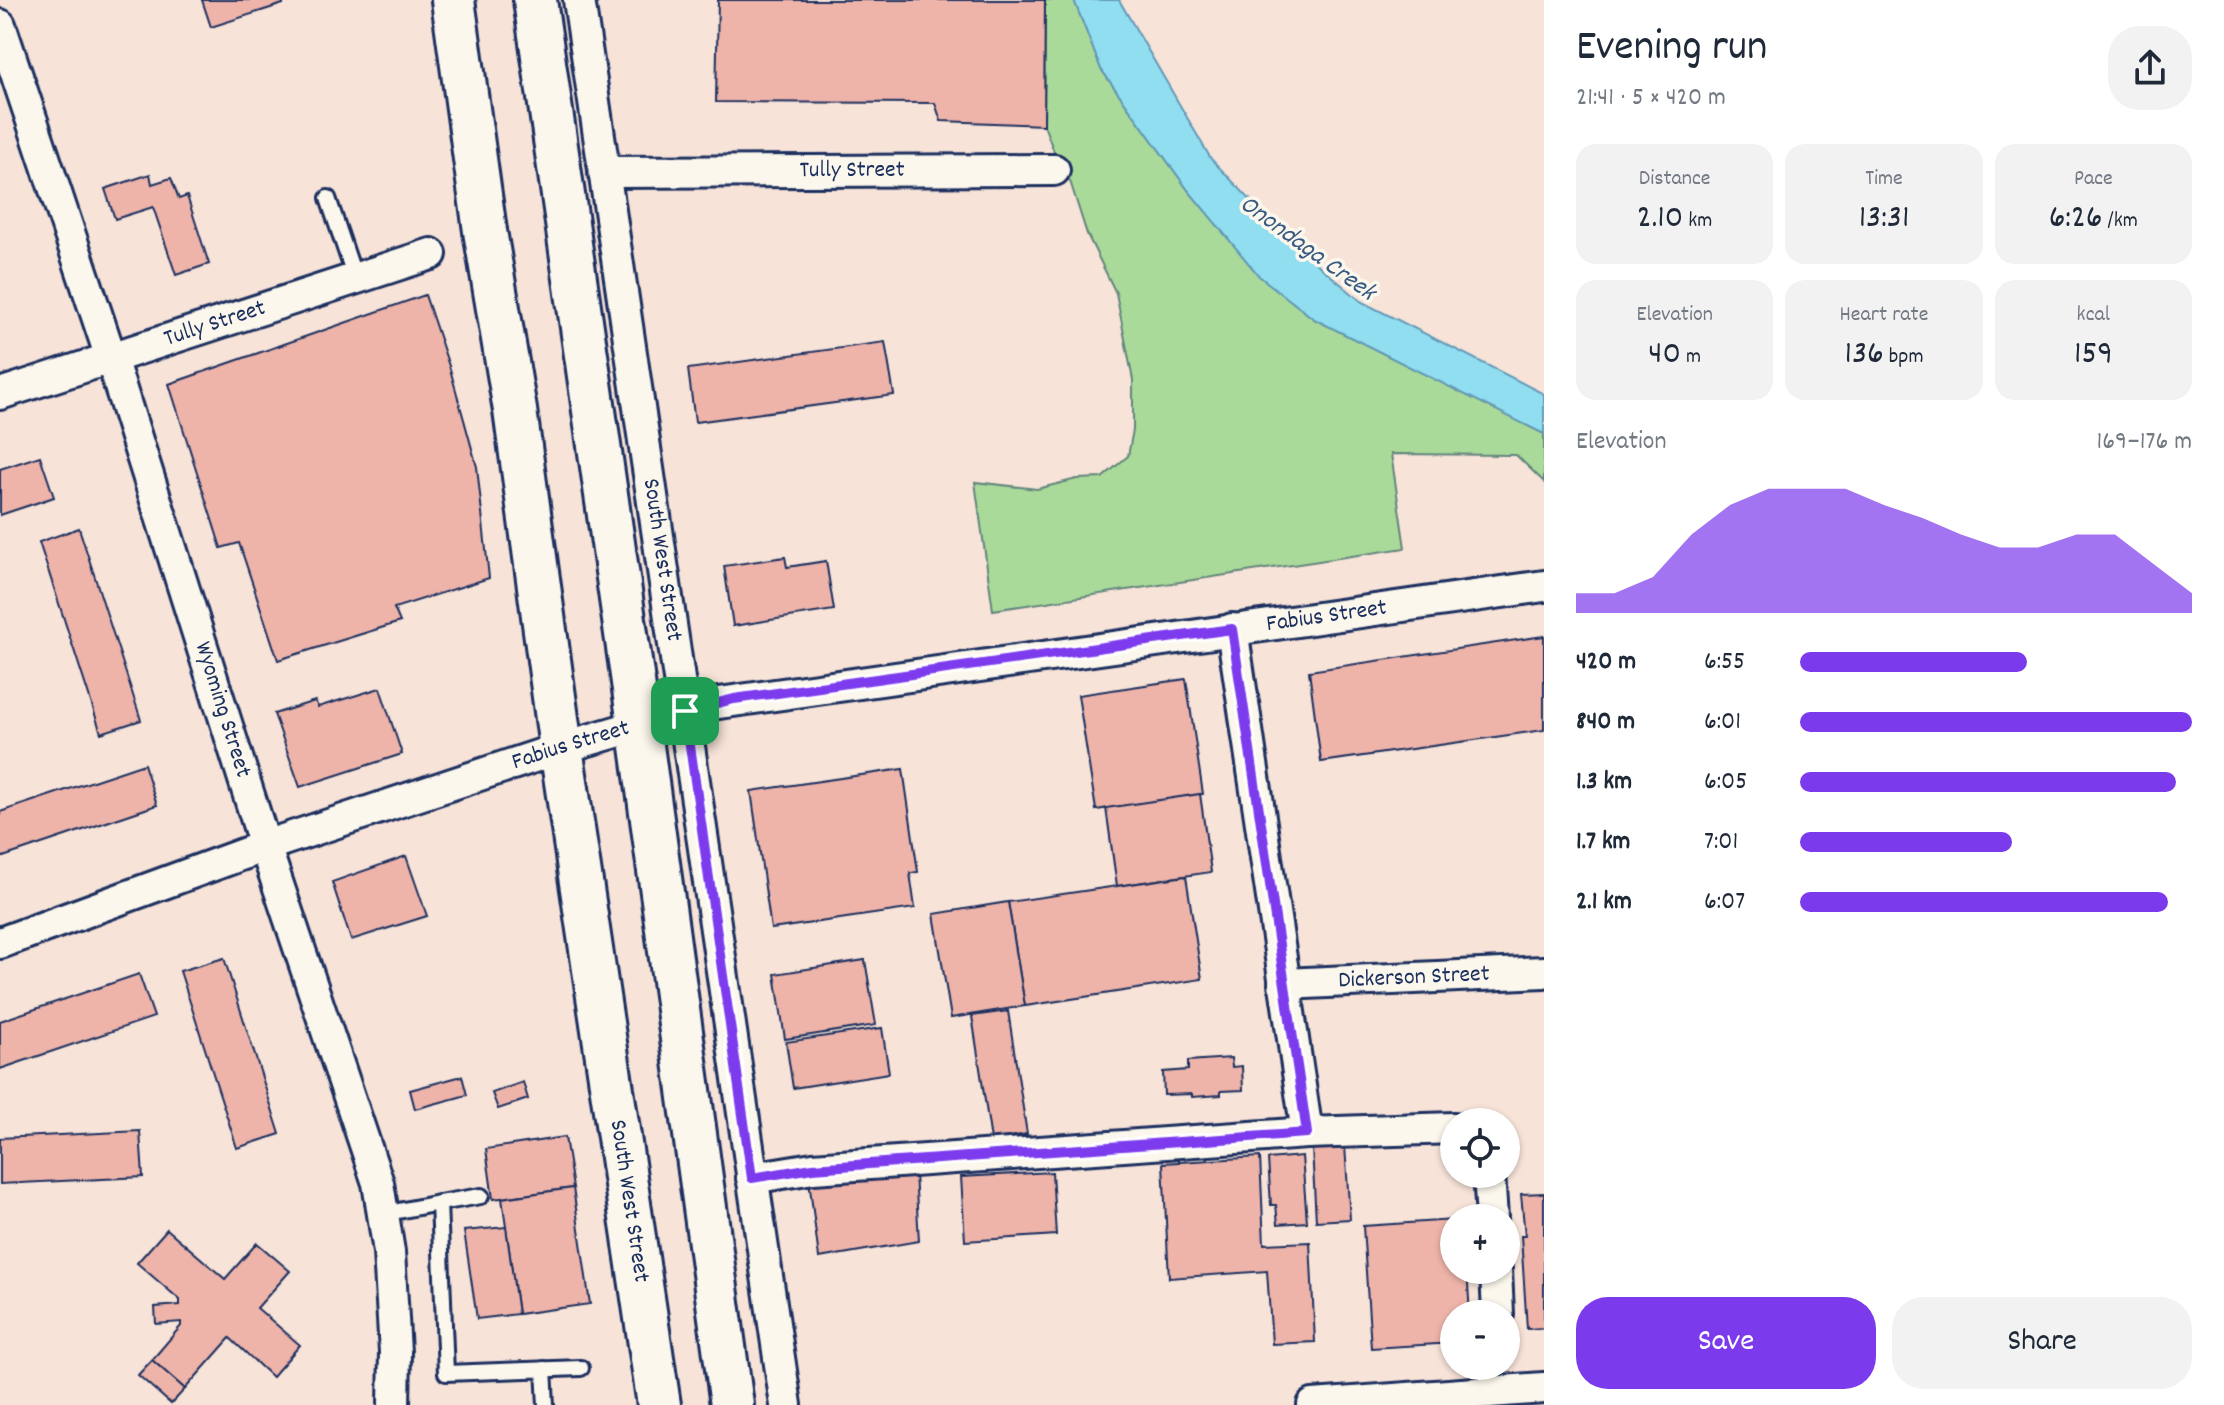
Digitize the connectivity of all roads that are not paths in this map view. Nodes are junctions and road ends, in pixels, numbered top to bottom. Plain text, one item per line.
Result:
1 (453, 0) edge
2 (535, 0) edge
3 (579, 0) edge
4 (0, 25) edge
5 (1054, 170) dead end
6 (604, 172) junction
7 (328, 198) dead end
8 (431, 254) dead end
9 (355, 278) junction
10 (111, 358) junction
11 (0, 394) edge
12 (1544, 586) edge
13 (1232, 629) junction
14 (685, 711) junction
15 (639, 724) junction
16 (561, 748) junction
17 (265, 846) junction
18 (0, 943) edge
19 (1544, 972) edge
20 (1284, 984) junction
21 (1440, 1128) edge
22 (1307, 1133) junction
23 (752, 1178) junction
24 (481, 1196) dead end
25 (439, 1203) junction
26 (383, 1214) junction
27 (581, 1368) dead end
28 (544, 1369) junction
29 (1503, 1387) edge
30 (1544, 1388) edge
31 (394, 1405) edge
32 (546, 1405) edge
33 (659, 1405) edge
34 (732, 1405) edge
35 (786, 1405) edge
36 (1313, 1405) edge

1 - 16 main road, South West Street
2 - 15 main road, South West Street
3 - 6 street, South West Street
4 - 10 street, Wyoming Street
5 - 6 street, Tully Street
6 - 14 street, South West Street
7 - 9 lane
8 - 9 street, Tully Street
9 - 10 street, Tully Street
10 - 11 street, Tully Street
10 - 17 street, Wyoming Street
12 - 13 street, Fabius Street
13 - 14 street, Fabius Street
13 - 20 street
14 - 15 street, Fabius Street
14 - 23 street, South West Street
15 - 16 street, Fabius Street
15 - 34 main road, South West Street
16 - 17 street, Fabius Street
16 - 33 main road, South West Street
17 - 18 street, Fabius Street
17 - 26 street, Wyoming Street
19 - 20 street, Dickerson Street
20 - 22 street
21 - 22 street
22 - 23 street
23 - 35 street, South West Street
24 - 25 lane
25 - 26 lane
25 - 28 lane
26 - 31 street, Wyoming Street
27 - 28 lane
28 - 32 lane
29 - 30 street
29 - 36 street

